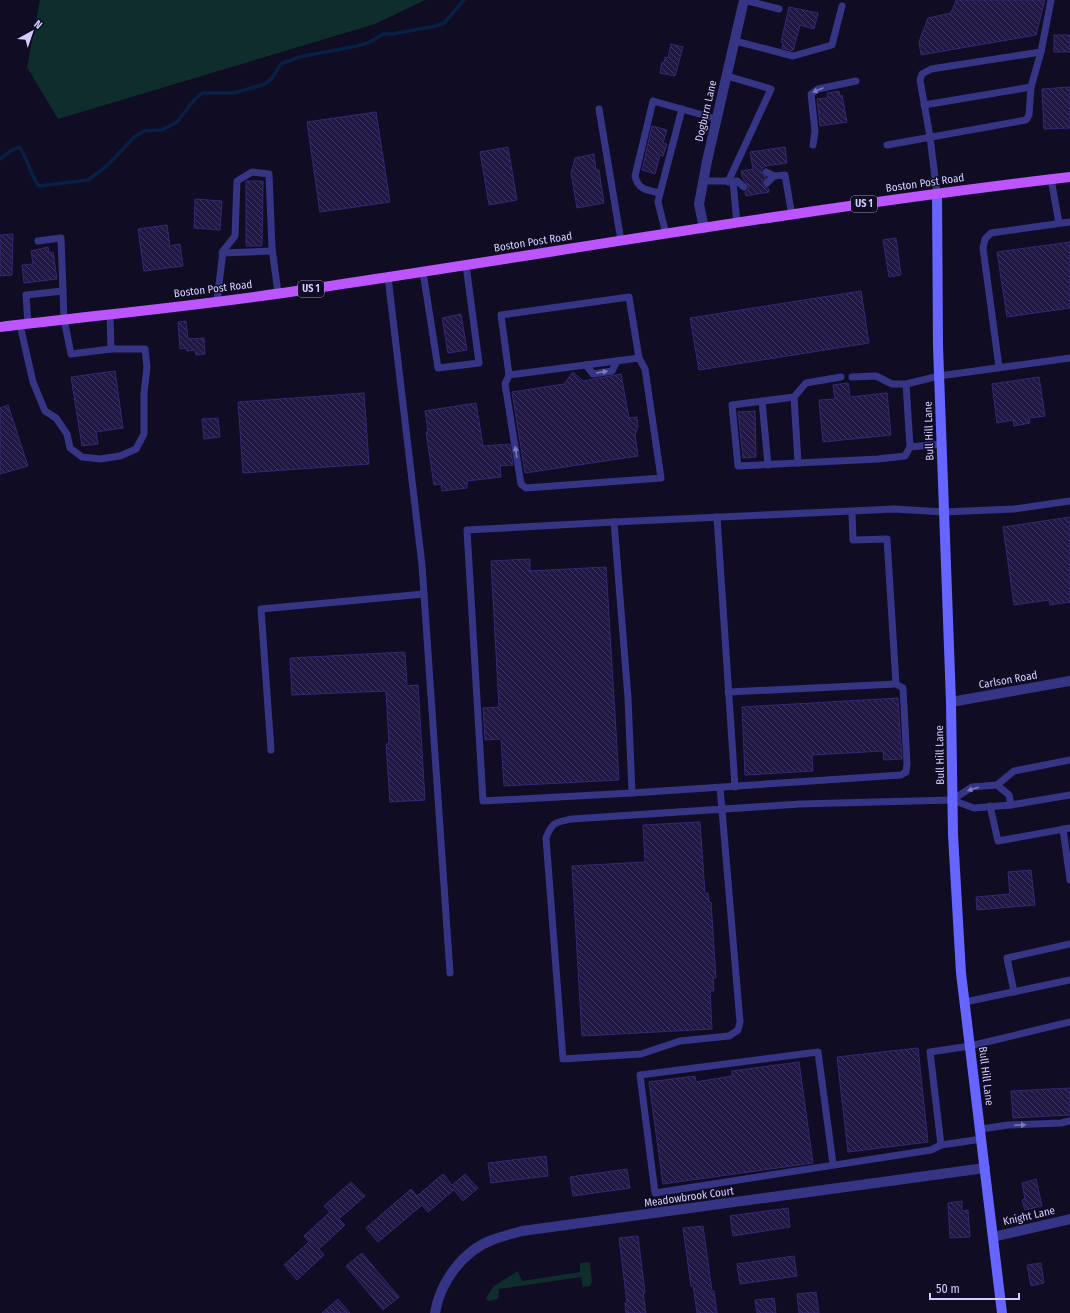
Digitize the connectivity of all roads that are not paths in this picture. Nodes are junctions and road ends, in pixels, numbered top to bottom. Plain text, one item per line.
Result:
1 (744, 0) edge
2 (1051, 0) edge
3 (842, 6) dead end
4 (780, 9) dead end
5 (735, 41) junction
6 (1041, 52) junction
7 (727, 76) junction
8 (856, 81) dead end
9 (1031, 87) junction
10 (924, 105) junction
11 (599, 109) dead end
12 (682, 109) junction
13 (717, 119) junction
14 (930, 137) junction
15 (813, 145) dead end
16 (887, 145) dead end
17 (766, 172) dead end
18 (742, 175) dead end
19 (774, 176) junction
20 (1070, 177) edge
21 (1051, 179) junction
22 (703, 182) junction
23 (732, 182) junction
24 (767, 183) dead end
25 (744, 187) dead end
26 (660, 193) junction
27 (937, 194) junction
28 (792, 216) junction
29 (1070, 222) edge
30 (737, 223) junction
31 (1059, 223) junction
32 (704, 228) junction
33 (666, 234) junction
34 (38, 241) dead end
35 (621, 241) junction
36 (272, 251) junction
37 (222, 253) junction
38 (466, 265) junction
39 (424, 272) junction
40 (388, 277) junction
41 (63, 291) junction
42 (278, 293) junction
43 (217, 301) junction
44 (110, 314) junction
45 (64, 319) junction
46 (24, 324) junction
47 (0, 327) edge
48 (111, 350) junction
49 (639, 358) junction
50 (1070, 358) edge
51 (999, 368) junction
52 (509, 376) junction
53 (939, 376) junction
54 (841, 377) dead end
55 (852, 377) dead end
56 (906, 384) junction
57 (794, 397) junction
58 (762, 401) junction
59 (942, 444) junction
60 (910, 447) junction
61 (798, 463) junction
62 (768, 465) junction
63 (1070, 500) edge
64 (852, 512) junction
65 (944, 512) junction
66 (717, 517) junction
67 (614, 522) junction
68 (424, 594) junction
69 (1070, 681) edge
70 (896, 684) junction
71 (728, 692) junction
72 (951, 702) junction
73 (271, 750) dead end
74 (1070, 760) edge
75 (997, 785) junction
76 (735, 787) junction
77 (720, 788) junction
78 (632, 793) junction
79 (1070, 795) edge
80 (952, 800) junction
81 (1011, 804) junction
82 (990, 806) junction
83 (722, 810) junction
84 (1066, 829) edge
85 (1070, 880) edge
86 (1070, 944) edge
87 (450, 973) dead end
88 (1070, 980) edge
89 (1014, 992) junction
90 (965, 1002) junction
91 (1070, 1022) edge
92 (970, 1046) junction
93 (1070, 1121) edge
94 (981, 1134) junction
95 (940, 1145) junction
96 (833, 1164) junction
97 (986, 1168) junction
98 (1070, 1219) edge
99 (993, 1236) junction
100 (435, 1313) edge
101 (1002, 1313) edge

1 - 4 lane
1 - 5 street, Dogburn Lane
2 - 6 lane
3 - 5 lane
5 - 7 street, Dogburn Lane
6 - 9 lane
6 - 10 lane
7 - 13 street, Dogburn Lane
7 - 23 lane
8 -> 15 lane
9 - 10 lane
9 - 14 lane
10 - 14 lane
11 - 35 lane
12 - 13 lane
12 - 26 lane
12 - 26 lane
13 - 22 street, Dogburn Lane
14 - 16 lane
14 - 27 lane
17 - 19 lane
18 - 23 lane
19 - 24 lane
19 - 28 lane
20 - 21 main road, Boston Post Road / US 1
21 - 27 main road, Boston Post Road / US 1
21 - 31 lane
22 - 23 lane
22 - 32 street, Dogburn Lane
23 - 25 lane
23 - 30 lane
26 - 33 lane
27 - 28 main road, Boston Post Road / US 1
27 - 53 main road, Bull Hill Lane
28 - 30 main road, Boston Post Road / US 1
29 - 31 lane
30 - 32 main road, Boston Post Road / US 1
31 - 51 lane
32 - 33 main road, Boston Post Road / US 1
33 - 35 main road, Boston Post Road / US 1
34 - 41 lane
35 - 38 main road, Boston Post Road / US 1
36 - 37 lane
36 - 37 lane
36 - 42 lane
37 - 43 lane
38 - 39 main road, Boston Post Road / US 1
38 - 39 lane
39 - 40 main road, Boston Post Road / US 1
40 - 42 main road, Boston Post Road / US 1
40 - 68 lane
41 - 45 lane
41 - 46 lane
42 - 43 main road, Boston Post Road / US 1
43 - 44 main road, Boston Post Road / US 1
44 - 45 main road, Boston Post Road / US 1
44 - 48 lane
45 - 46 main road, Boston Post Road / US 1
45 - 48 lane
46 - 47 main road, Boston Post Road / US 1
46 - 48 lane
49 - 52 lane
49 - 52 lane
49 -> 52 lane
50 - 51 lane
51 - 53 lane
53 - 56 lane
53 - 59 main road, Bull Hill Lane
54 - 57 lane
55 - 56 lane
56 - 60 lane
57 - 58 lane
57 - 61 lane
58 - 62 lane
58 - 62 lane
59 - 60 lane
59 - 65 main road, Bull Hill Lane
60 - 61 lane
61 - 62 lane
63 - 65 lane
64 - 65 lane
64 - 66 lane
64 - 70 lane
65 - 72 main road, Bull Hill Lane
66 - 67 lane
66 - 71 lane
67 - 78 lane
67 - 78 lane
68 - 73 lane
68 - 87 lane
69 - 72 street, Carlson Road
70 - 71 lane
70 - 76 lane
71 - 76 lane
72 - 80 main road, Bull Hill Lane
74 - 75 lane
75 -> 80 lane
75 - 81 lane
76 - 77 lane
77 - 78 lane
77 - 83 lane
79 - 81 lane
80 - 82 lane
80 - 83 lane
80 - 90 main road, Bull Hill Lane
81 - 82 lane
82 - 84 lane
83 - 83 lane
84 - 85 lane
86 - 89 lane
88 - 89 lane
89 - 90 lane
90 - 92 main road, Bull Hill Lane
91 - 92 lane
92 - 94 main road, Bull Hill Lane
92 - 95 lane
94 -> 93 lane
94 - 95 lane
94 - 97 main road, Bull Hill Lane
95 - 96 lane
96 - 96 lane
97 - 99 main road, Bull Hill Lane
97 - 100 street, Meadowbrook Court
98 - 99 street, Knight Lane
99 - 101 main road, Bull Hill Lane

